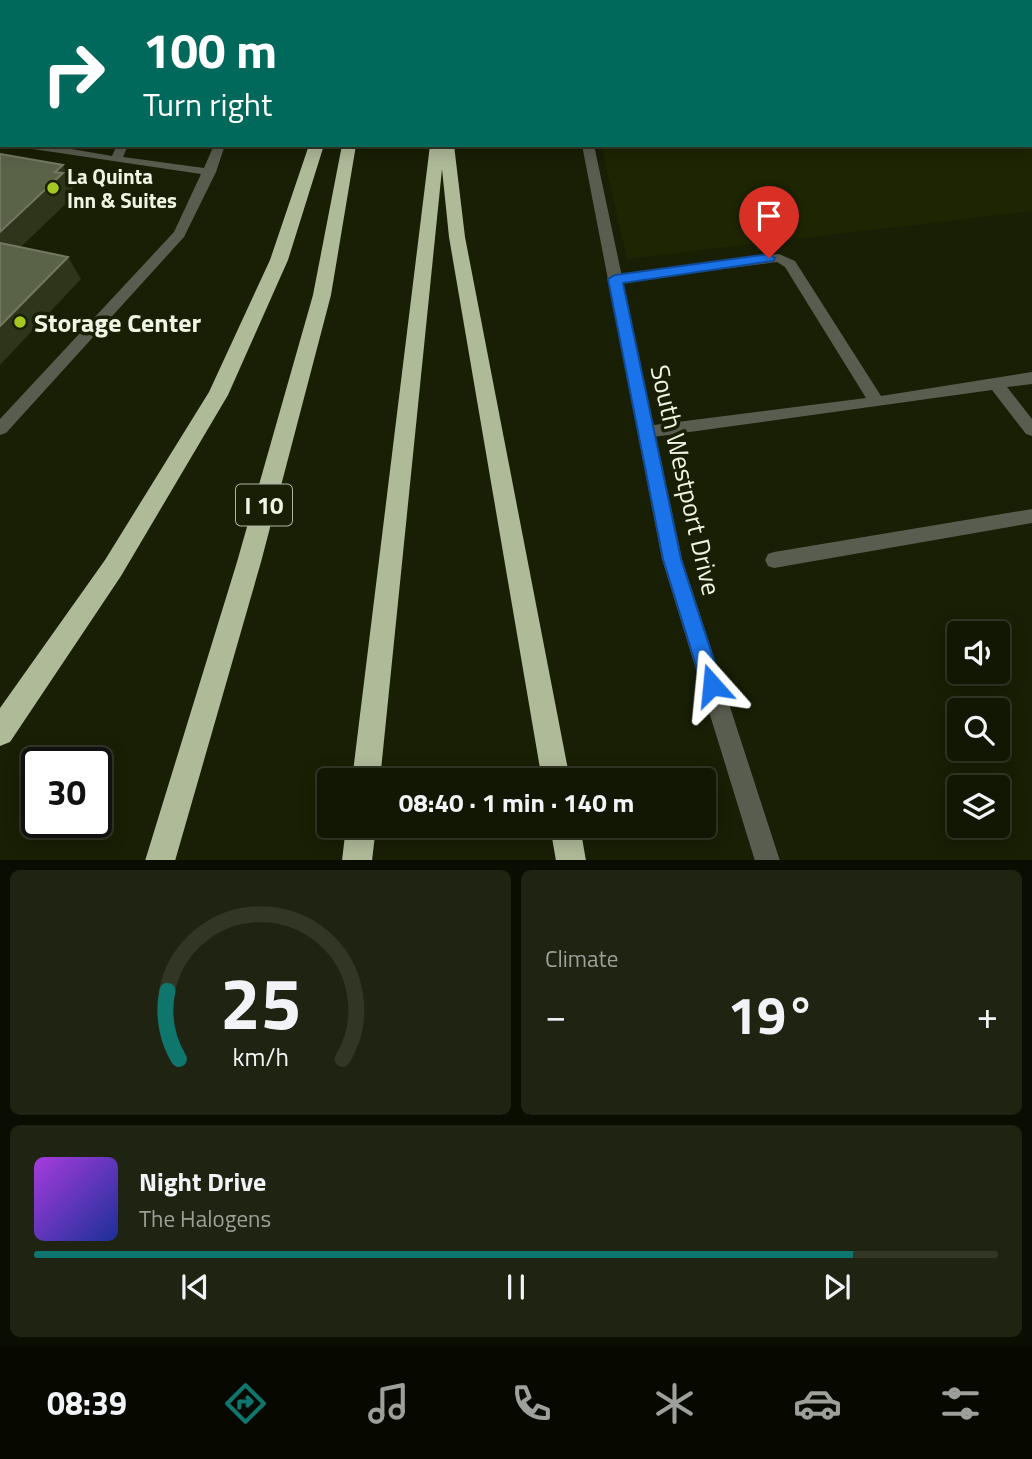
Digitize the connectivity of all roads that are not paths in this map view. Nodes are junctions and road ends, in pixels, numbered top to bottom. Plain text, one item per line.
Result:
1 (38, 147) edge
2 (122, 147) edge
3 (219, 147) edge
4 (316, 147) edge
5 (349, 147) edge
6 (437, 147) edge
7 (447, 147) edge
8 (587, 147) edge
9 (116, 160) junction
10 (210, 172) junction
11 (615, 279) junction
12 (1032, 379) edge
13 (996, 384) junction
14 (877, 402) junction
15 (0, 429) edge
16 (1032, 430) edge
17 (646, 432) junction
18 (1032, 516) edge
19 (774, 560) dead end
20 (0, 732) edge
21 (367, 768) edge
22 (554, 768) edge
23 (360, 838) edge
24 (567, 838) edge
25 (160, 860) edge
26 (357, 860) edge
27 (571, 860) edge
28 (768, 860) edge

1 - 9 lane
2 - 9 lane
3 - 10 lane
4 - 20 highway
5 - 25 highway, I 10
6 - 21 highway
7 - 22 highway
8 - 11 street, South Westport Drive
9 - 10 lane
10 - 15 lane
11 - 14 lane
11 - 17 street, South Westport Drive
12 - 13 lane
13 - 14 lane
13 - 16 lane
14 - 17 lane
17 - 28 street, South Westport Drive
18 - 19 lane
23 - 26 highway
24 - 27 highway

